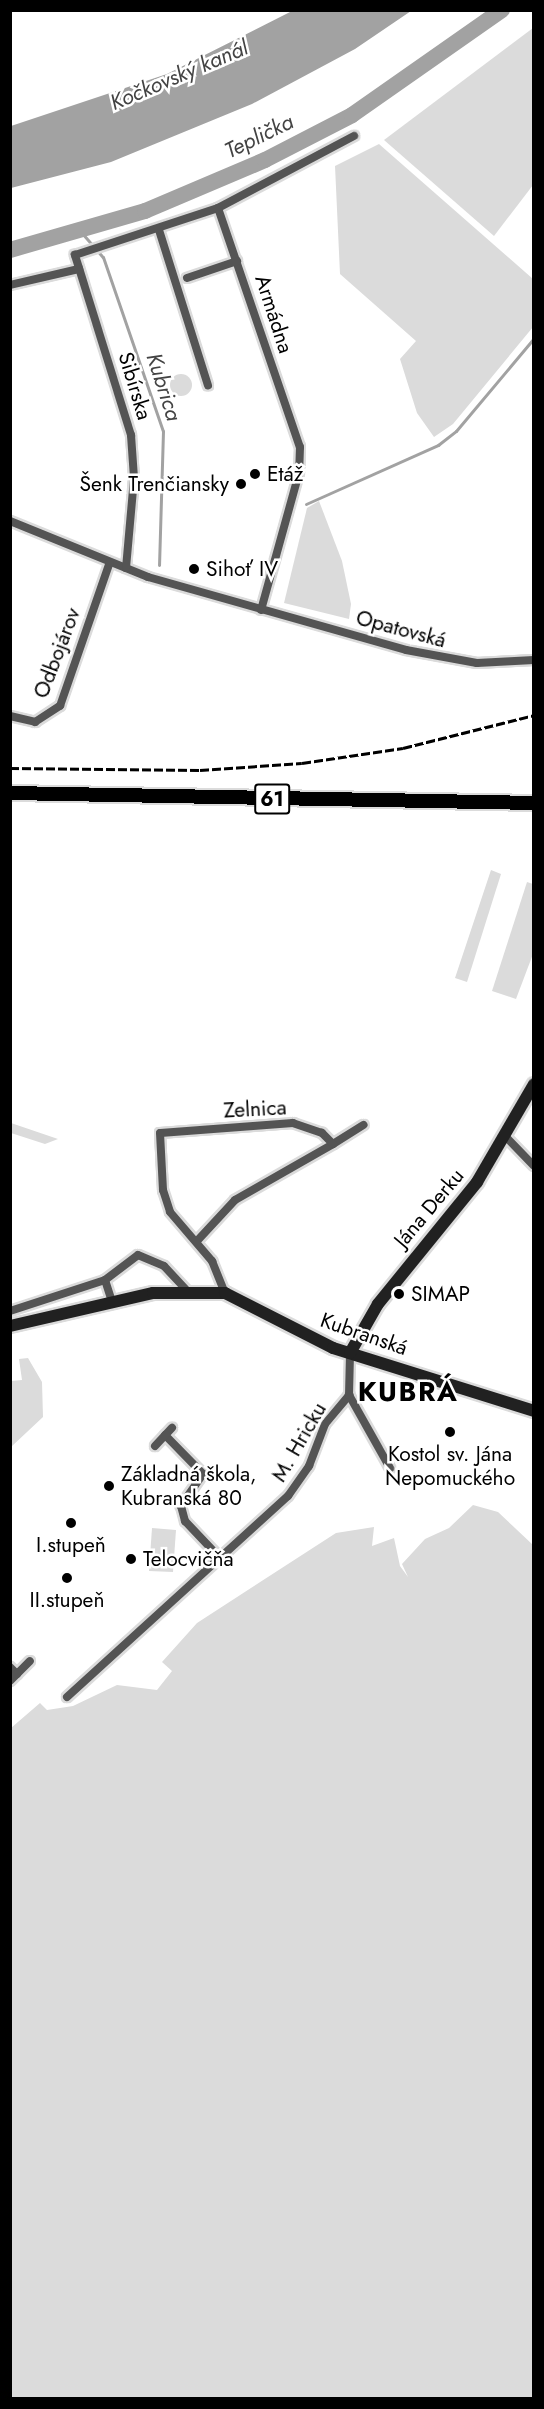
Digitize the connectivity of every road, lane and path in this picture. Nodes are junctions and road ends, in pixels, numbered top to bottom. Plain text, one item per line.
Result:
1 (354, 136) dead end
2 (218, 208) junction
3 (159, 230) junction
4 (237, 261) junction
5 (79, 269) junction
6 (187, 278) dead end
7 (10, 285) edge
8 (208, 385) dead end
9 (10, 521) edge
10 (110, 562) junction
11 (126, 568) junction
12 (261, 610) junction
13 (534, 660) edge
14 (10, 716) edge
15 (10, 793) edge
16 (534, 803) edge
17 (534, 1084) edge
18 (364, 1125) dead end
19 (506, 1137) junction
20 (333, 1144) junction
21 (534, 1166) edge
22 (197, 1241) junction
23 (105, 1280) junction
24 (186, 1290) junction
25 (225, 1293) junction
26 (58, 1299) junction
27 (112, 1301) junction
28 (10, 1311) edge
29 (62, 1314) junction
30 (10, 1326) edge
31 (350, 1353) junction
32 (349, 1395) junction
33 (534, 1411) edge
34 (155, 1446) dead end
35 (390, 1468) dead end
36 (220, 1558) junction
37 (30, 1661) dead end
38 (13, 1674) edge
39 (67, 1697) dead end

1 - 2 street
2 - 3 street
2 - 4 street, Armádna
3 - 5 street, Sibírska
3 - 8 street
4 - 6 street
4 - 12 street, Armádna
5 - 7 street
5 - 11 street, Sibírska
9 - 10 street, Opatovská
10 - 11 street, Opatovská
10 - 14 street, Odbojárov
11 - 12 street, Opatovská
12 - 13 street, Opatovská
15 - 16 main road, 61
17 - 19 street, Jána Derku
18 - 20 street
19 - 21 street
19 - 31 street, Jána Derku
20 - 22 street
20 - 22 street, Zelnica
22 - 25 street, Zelnica
23 - 24 street
23 - 26 street
23 - 27 street
24 - 25 street, Kubranská
24 - 27 street, Kubranská
25 - 31 street, Kubranská
26 - 28 street
26 - 29 street
27 - 29 street, Kubranská
29 - 30 street, Kubranská
31 - 32 street, M. Hricku
31 - 33 street, Kubranská
32 - 35 street
32 - 36 street, M. Hricku
34 - 36 street
36 - 39 street, M. Hricku
37 - 38 street

